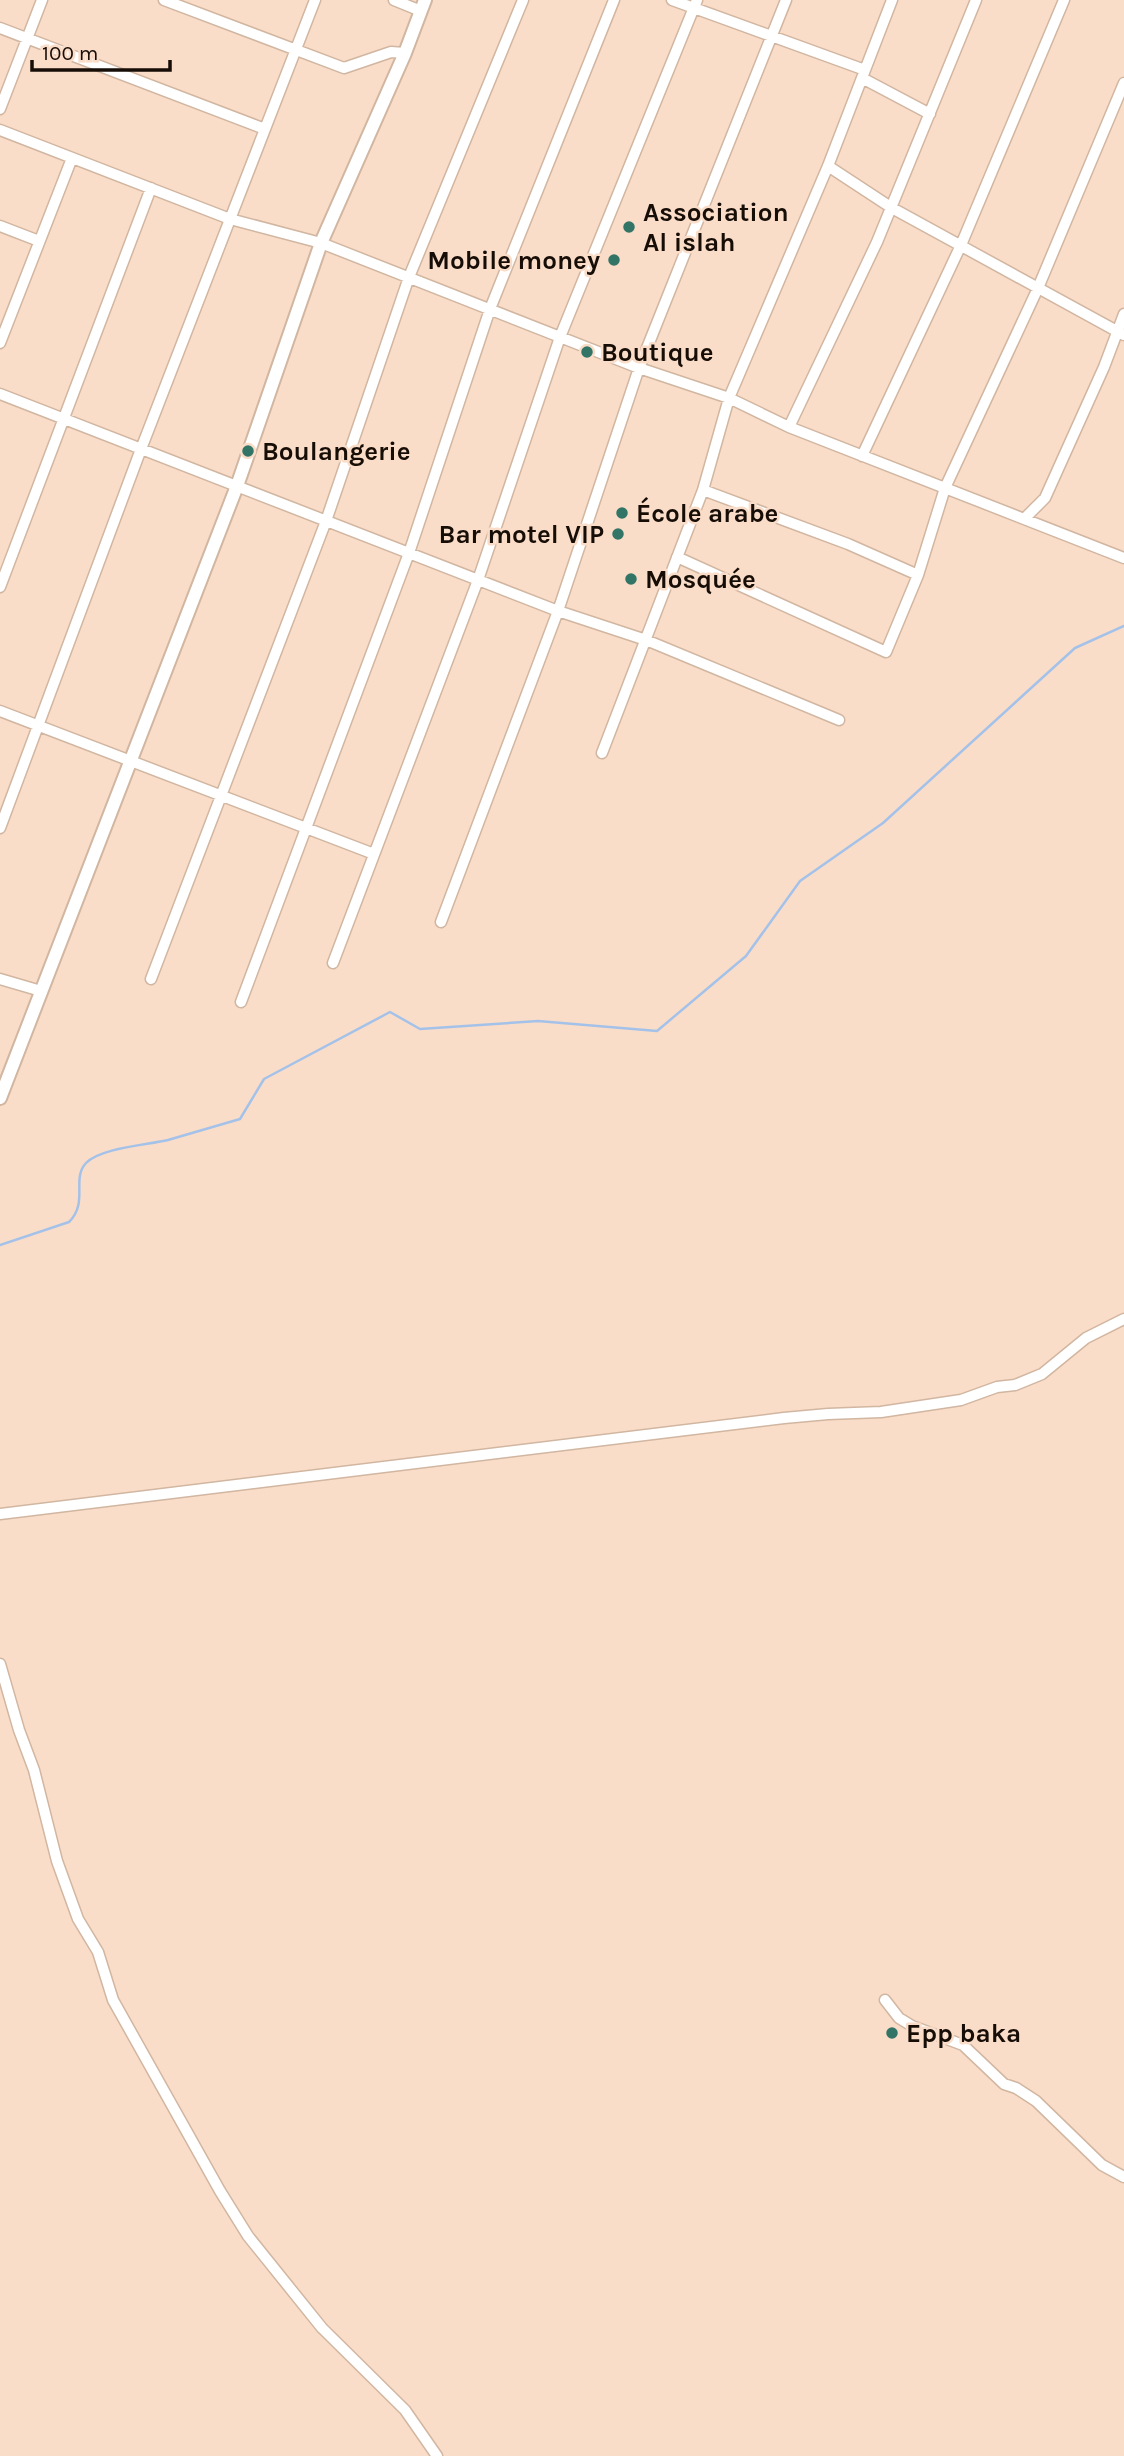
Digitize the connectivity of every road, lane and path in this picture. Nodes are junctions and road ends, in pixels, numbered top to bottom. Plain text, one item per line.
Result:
1 (42, 0) edge
2 (164, 0) edge
3 (315, 0) edge
4 (394, 0) edge
5 (523, 0) edge
6 (614, 0) edge
7 (672, 0) edge
8 (786, 0) edge
9 (891, 0) edge
10 (976, 0) edge
11 (1064, 0) edge
12 (695, 4) edge
13 (423, 5) edge
14 (0, 28) edge
15 (773, 36) junction
16 (27, 38) junction
17 (295, 50) junction
18 (405, 53) junction
19 (865, 70) junction
20 (1124, 83) edge
21 (0, 109) edge
22 (930, 114) junction
23 (265, 129) junction
24 (0, 130) edge
25 (72, 158) junction
26 (828, 166) junction
27 (151, 188) junction
28 (891, 208) junction
29 (230, 219) junction
30 (0, 226) edge
31 (39, 241) junction
32 (321, 243) junction
33 (961, 246) junction
34 (409, 277) junction
35 (1038, 288) junction
36 (489, 309) junction
37 (1124, 314) edge
38 (1120, 333) edge
39 (560, 337) junction
40 (0, 343) edge
41 (639, 368) junction
42 (0, 394) edge
43 (729, 398) junction
44 (64, 419) junction
45 (789, 427) junction
46 (141, 449) junction
47 (862, 456) junction
48 (237, 486) junction
49 (945, 488) junction
50 (703, 490) junction
51 (1024, 519) junction
52 (326, 521) junction
53 (409, 553) junction
54 (677, 557) junction
55 (1124, 558) edge
56 (918, 575) junction
57 (478, 580) junction
58 (0, 587) edge
59 (558, 611) junction
60 (646, 640) junction
61 (0, 711) edge
62 (839, 720) dead end
63 (39, 727) junction
64 (602, 753) dead end
65 (130, 762) junction
66 (220, 797) junction
67 (0, 828) edge
68 (306, 830) junction
69 (374, 855) junction
70 (441, 922) dead end
71 (333, 963) dead end
72 (0, 979) edge
73 (151, 979) dead end
74 (41, 991) junction
75 (241, 1002) dead end
76 (0, 1098) edge
77 (1124, 1319) edge
78 (0, 1514) edge
79 (0, 1664) edge
80 (885, 2000) dead end
81 (1124, 2177) edge
82 (437, 2456) edge

1 - 16 street
2 - 17 street
3 - 17 street
4 - 13 street
5 - 34 street
6 - 36 street
7 - 12 street
8 - 15 street
9 - 19 street
10 - 22 street
11 - 33 street
12 - 15 street
12 - 39 street
13 - 18 street
14 - 16 street
15 - 19 street
15 - 41 street
16 - 21 street
16 - 23 street
17 - 18 street
17 - 23 street
18 - 32 street
19 - 22 street
19 - 26 street
20 - 35 street
22 - 28 street
23 - 29 street
24 - 25 street
25 - 27 street
25 - 31 street
26 - 28 street
26 - 43 street
27 - 29 street
27 - 44 street
28 - 33 street
28 - 45 street
29 - 32 street
29 - 46 street
30 - 31 street
31 - 40 street
32 - 34 street
32 - 48 street
33 - 35 street
33 - 47 street
34 - 36 street
34 - 52 street
35 - 38 street
35 - 49 street
36 - 39 street
36 - 53 street
37 - 38 street
38 - 51 street
39 - 41 street
39 - 57 street
41 - 43 street
41 - 59 street
42 - 44 street
43 - 45 street
43 - 50 street
44 - 46 street
44 - 58 street
45 - 47 street
46 - 48 street
46 - 63 street
47 - 49 street
48 - 52 street
48 - 65 street
49 - 51 street
49 - 56 street
50 - 54 street
50 - 56 street
51 - 55 street
52 - 53 street
52 - 66 street
53 - 57 street
53 - 68 street
54 - 56 street
54 - 60 street
57 - 59 street
57 - 69 street
59 - 60 street
59 - 70 street
60 - 62 street
60 - 64 street
61 - 63 street
63 - 65 street
63 - 67 street
65 - 66 street
65 - 74 street
66 - 68 street
66 - 73 street
68 - 69 street
68 - 75 street
69 - 71 street
72 - 74 street
74 - 76 street
77 - 78 street
79 - 82 street
80 - 81 street

